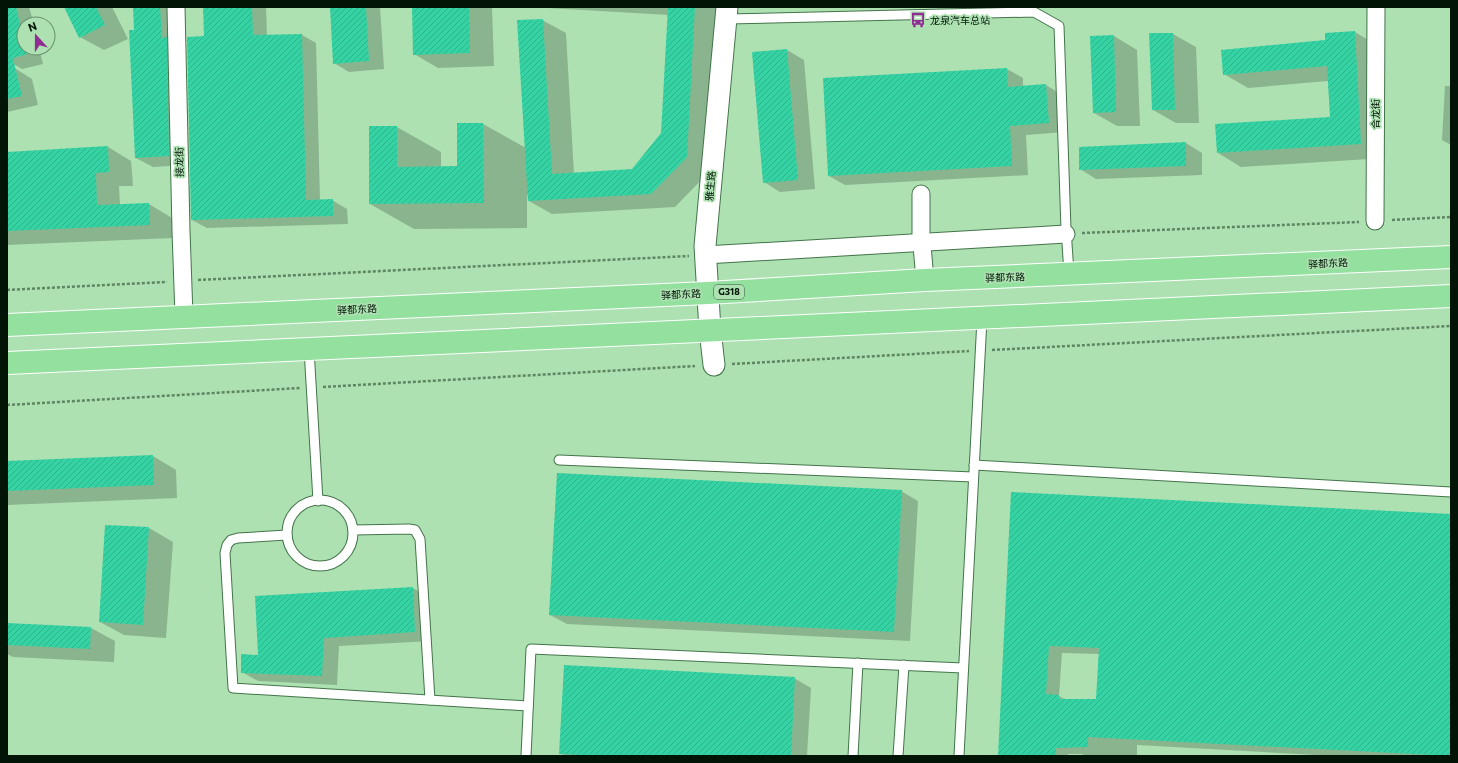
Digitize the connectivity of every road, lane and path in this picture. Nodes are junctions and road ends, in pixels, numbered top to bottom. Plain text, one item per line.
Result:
1 (176, 7) edge
2 (1376, 7) edge
3 (726, 13) edge
4 (921, 194) dead end
5 (1451, 217) edge
6 (1375, 221) junction
7 (1066, 234) junction
8 (922, 242) junction
9 (705, 255) junction
10 (1451, 257) edge
11 (1069, 275) junction
12 (925, 280) junction
13 (183, 281) junction
14 (7, 290) edge
15 (708, 293) junction
16 (1451, 296) edge
17 (184, 316) junction
18 (982, 319) junction
19 (7, 325) edge
20 (710, 330) junction
21 (309, 349) junction
22 (7, 363) edge
23 (714, 365) dead end
24 (559, 460) dead end
25 (974, 465) junction
26 (973, 477) junction
27 (1451, 492) edge
28 (318, 501) junction
29 (353, 530) junction
30 (287, 535) junction
31 (858, 663) junction
32 (904, 665) junction
33 (963, 668) junction
34 (430, 700) junction
35 (528, 706) junction
36 (526, 756) edge
37 (853, 756) edge
38 (898, 756) edge
39 (959, 756) edge

1 - 13 street, 接龙街
2 - 6 street, 合龙街
3 - 7 lane
3 - 9 street, 雅生路
4 - 8 street
5 - 6 path
6 - 7 path
7 - 8 street
7 - 11 lane
8 - 9 street
8 - 12 street
9 - 13 path
9 - 15 street, 雅生路
10 - 11 highway, 驿都东路 / G318
11 - 12 highway, 驿都东路 / G318
12 - 15 highway, 驿都东路 / G318
13 - 14 path
13 - 17 street, 接龙街
15 - 17 highway, 驿都东路 / G318
15 - 20 street, 雅生路
16 - 18 highway
17 - 19 highway, 驿都东路 / G318
18 - 20 highway
18 - 25 lane
20 - 21 highway
20 - 23 street, 雅生路
21 - 22 highway
21 - 28 lane
24 - 26 lane
25 - 26 lane
25 - 27 lane
26 - 33 lane
28 - 29 lane
28 - 30 lane
29 - 30 lane
29 - 34 lane
30 - 34 lane
31 - 32 lane
31 - 35 lane
31 - 37 lane
32 - 33 lane
32 - 38 lane
33 - 39 lane
34 - 35 lane
35 - 36 lane

